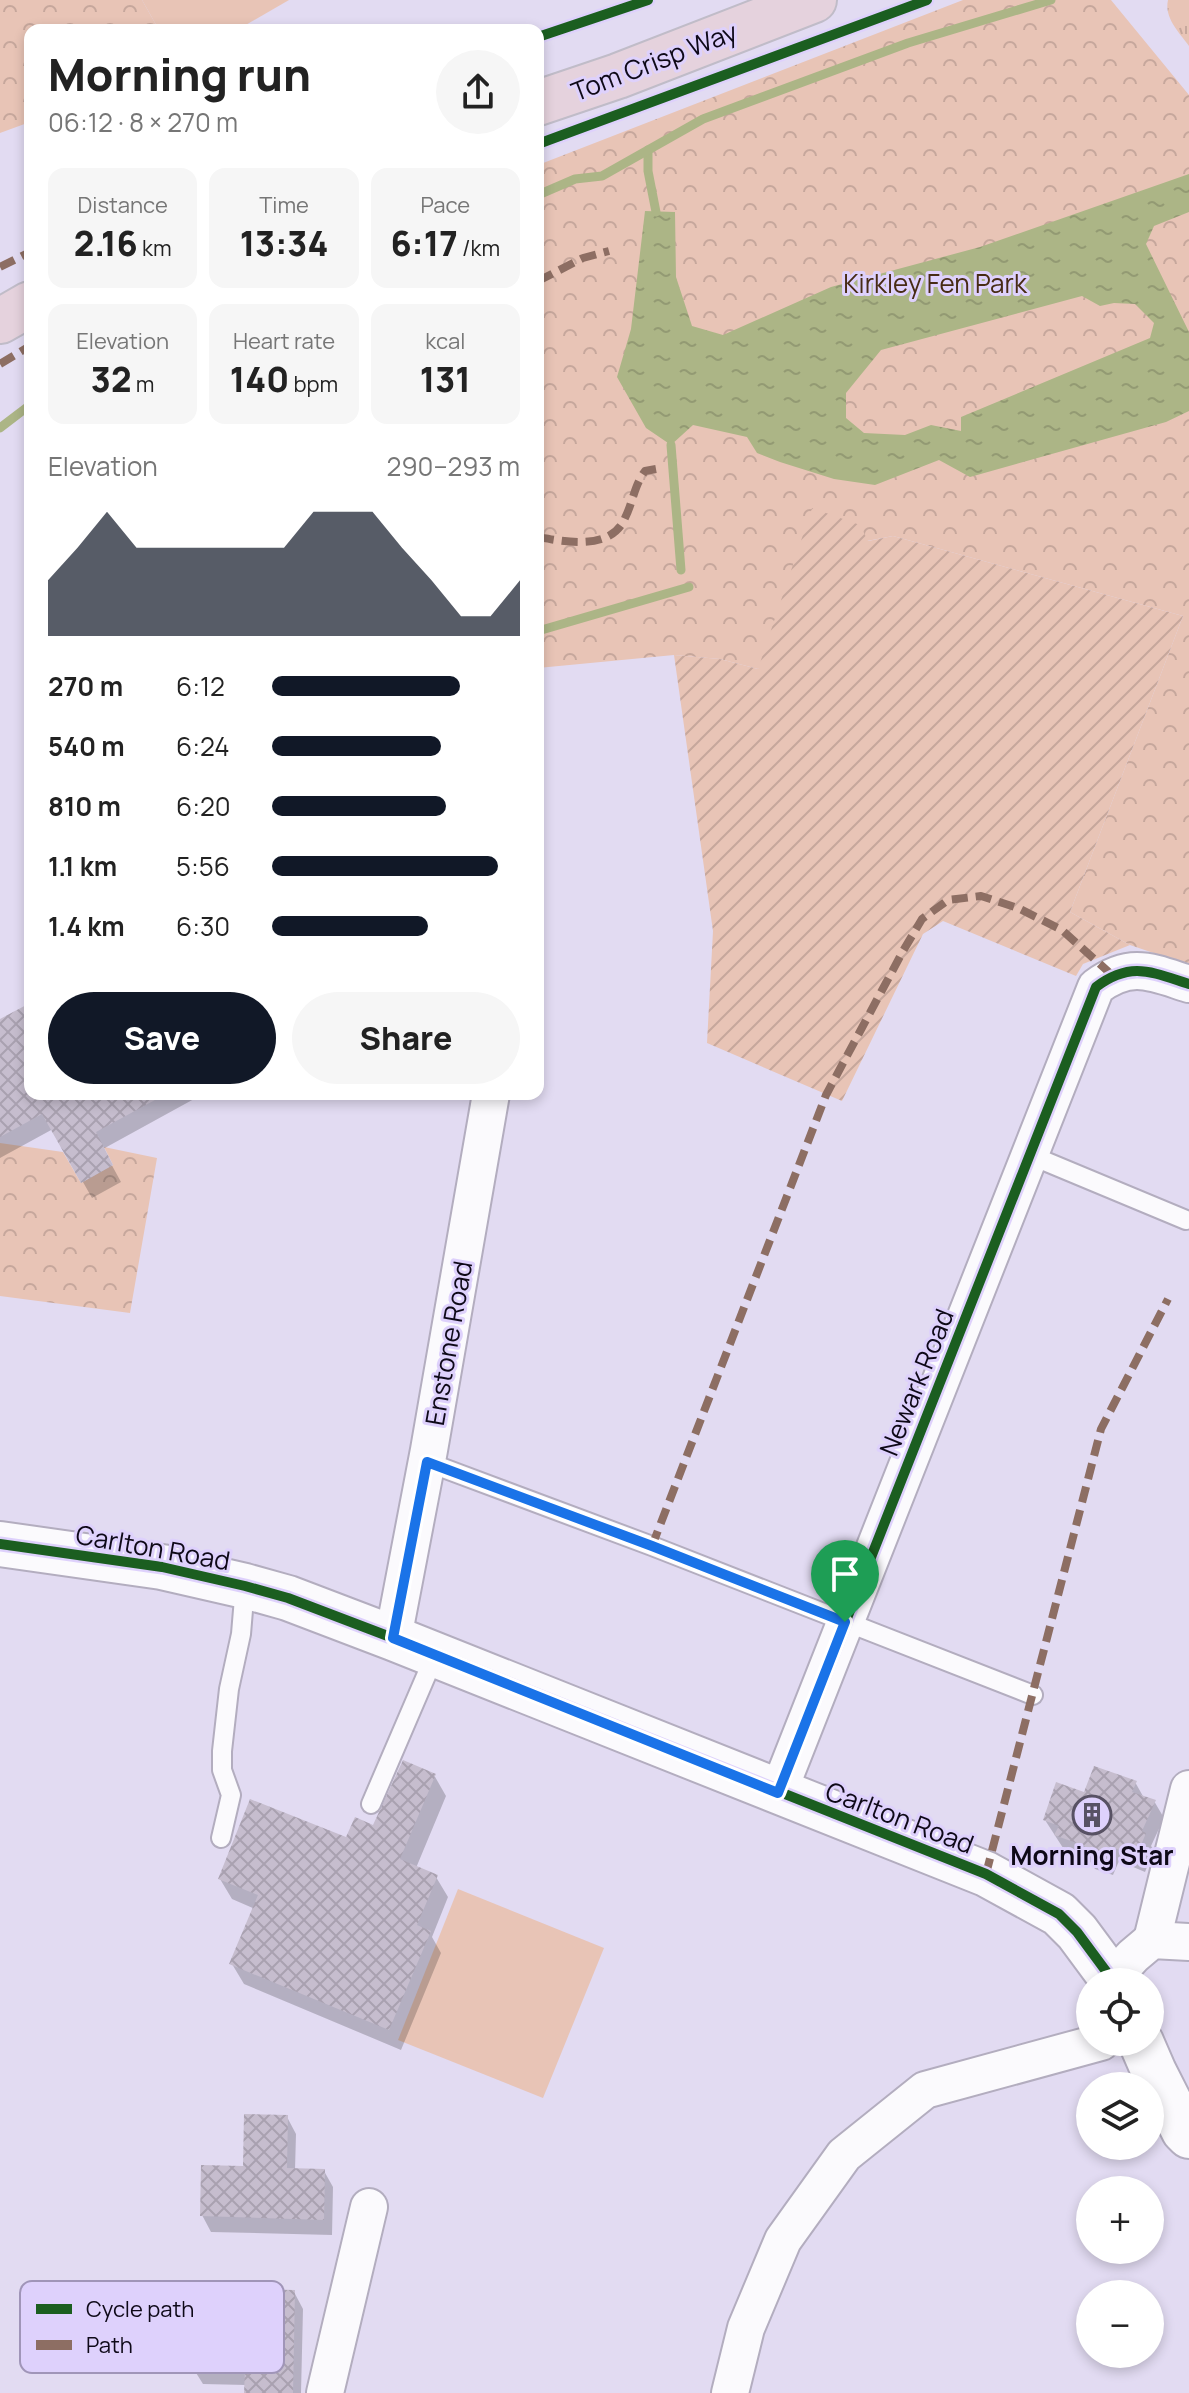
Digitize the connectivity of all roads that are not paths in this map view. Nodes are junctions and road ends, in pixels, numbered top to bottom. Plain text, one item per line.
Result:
1 (814, 0) edge
2 (544, 101) edge
3 (24, 307) edge
4 (0, 321) edge
5 (1189, 984) edge
6 (490, 1100) edge
7 (1030, 1155) junction
8 (1186, 1220) dead end
9 (427, 1462) junction
10 (0, 1544) edge
11 (245, 1586) junction
12 (845, 1622) junction
13 (393, 1638) junction
14 (435, 1655) junction
15 (1033, 1695) dead end
16 (1189, 1789) edge
17 (778, 1793) junction
18 (371, 1804) dead end
19 (221, 1838) dead end
20 (1152, 1940) junction
21 (1189, 1942) edge
22 (1104, 1968) edge
23 (1123, 1968) edge
24 (1076, 2047) edge
25 (1147, 2056) edge
26 (1189, 2136) edge
27 (369, 2207) dead end
28 (325, 2393) edge
29 (730, 2393) edge

1 - 2 highway, Tom Crisp Way
3 - 4 highway
5 - 7 street, Newark Road
6 - 9 street, Enstone Road
7 - 8 lane
7 - 12 street, Newark Road
9 - 12 lane
9 - 13 street, Enstone Road
10 - 11 street, Carlton Road
11 - 13 street, Carlton Road
11 - 19 lane
12 - 15 lane
12 - 17 street, Newark Road
13 - 14 street, Carlton Road
14 - 17 street, Carlton Road
14 - 18 lane
16 - 20 street
17 - 22 street, Carlton Road
20 - 21 street
20 - 23 street
24 - 29 street
25 - 26 street
27 - 28 street

